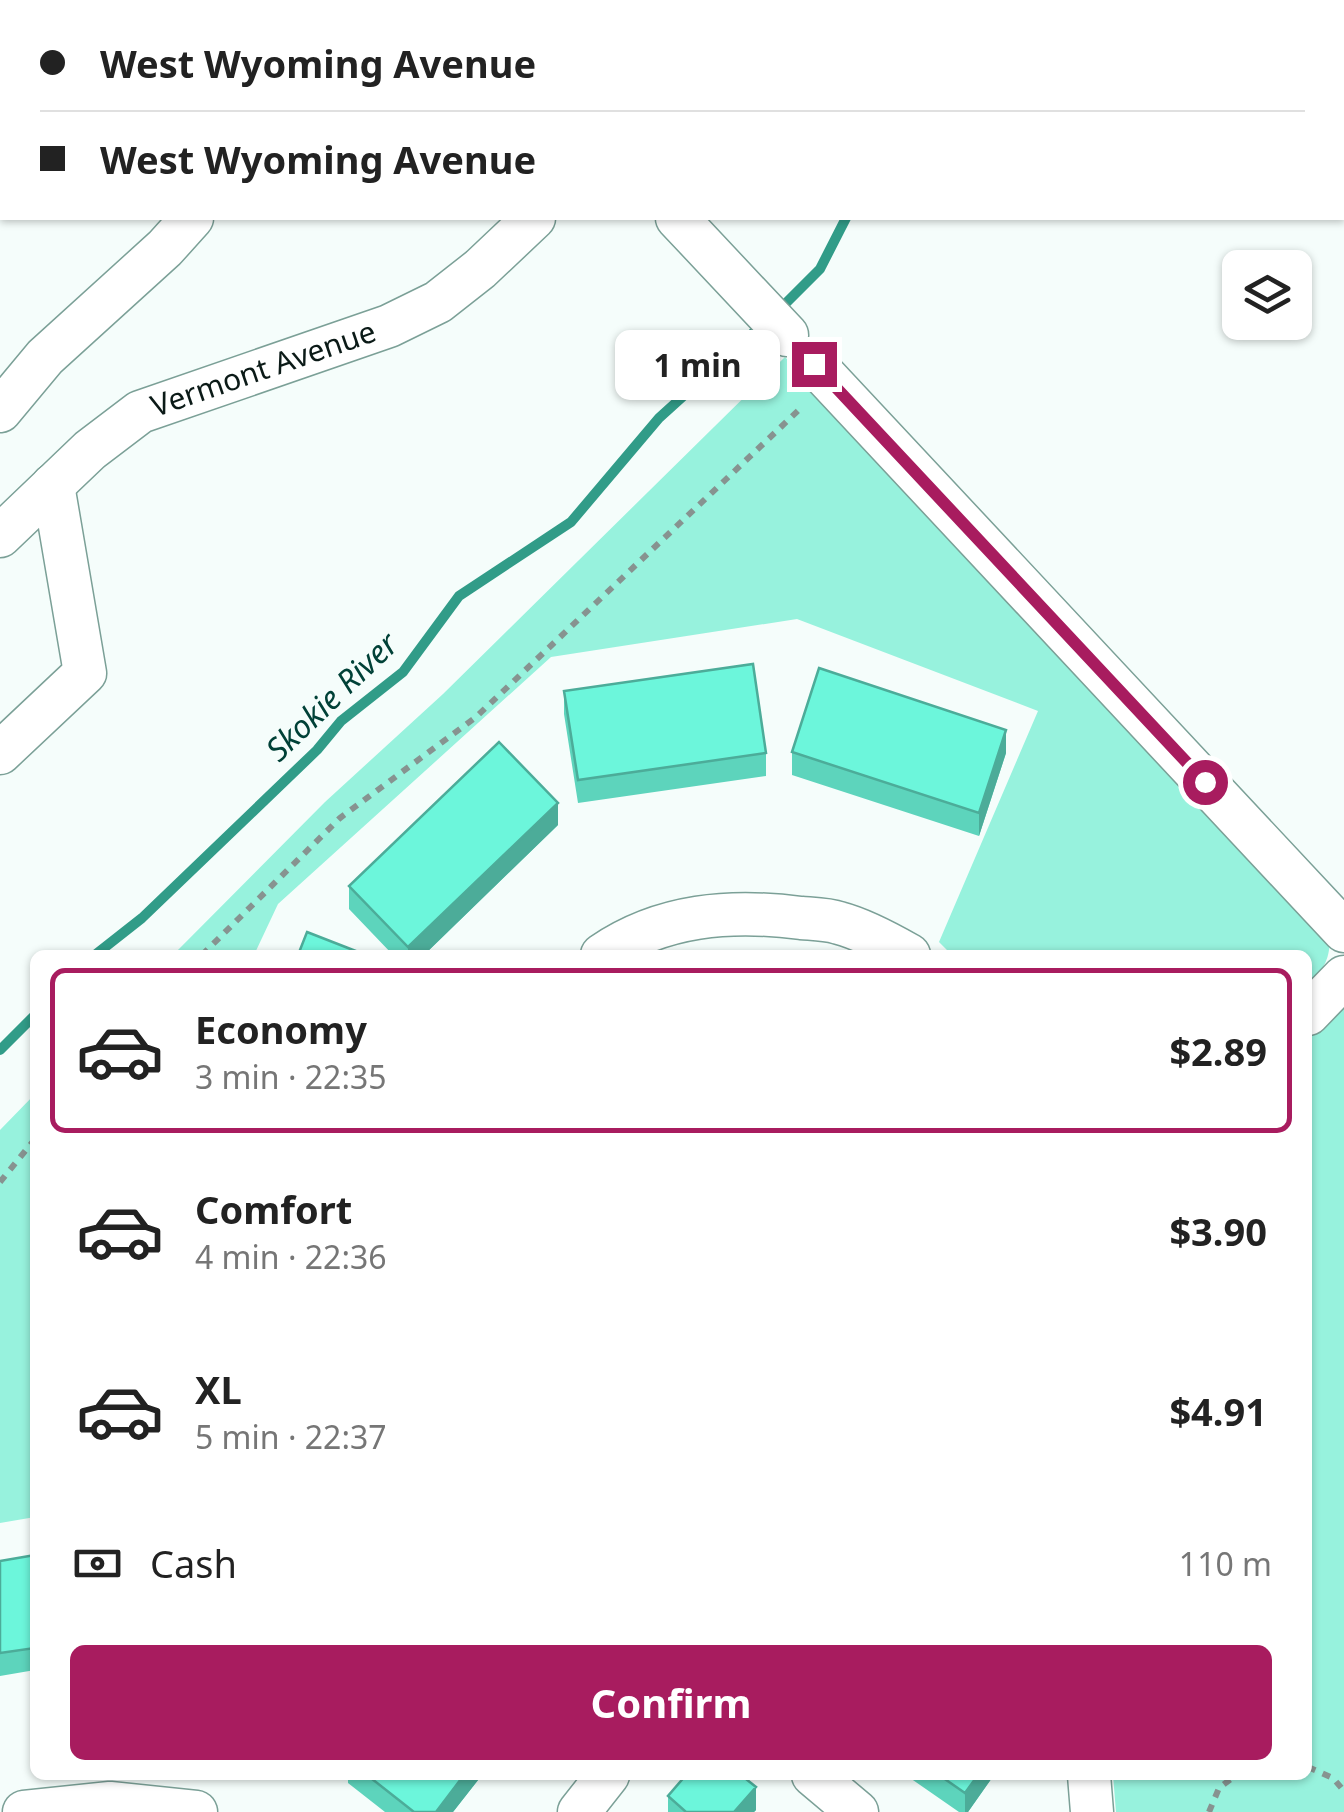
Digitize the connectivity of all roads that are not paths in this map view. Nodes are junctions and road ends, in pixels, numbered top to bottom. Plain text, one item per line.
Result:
1 (190, 220) edge
2 (532, 220) edge
3 (680, 220) edge
4 (0, 412) edge
5 (53, 485) junction
6 (0, 536) edge
7 (0, 753) edge
8 (1344, 931) edge
9 (609, 950) edge
10 (898, 950) edge
11 (1344, 977) edge
12 (1312, 1010) edge
13 (604, 1780) edge
14 (820, 1780) edge
15 (1089, 1780) edge
16 (24, 1812) edge
17 (196, 1812) edge
18 (579, 1812) edge
19 (857, 1812) edge
20 (1092, 1812) edge

1 - 4 street
2 - 5 street, Vermont Avenue
3 - 8 street
5 - 6 street, Vermont Avenue
5 - 7 street
9 - 10 street
11 - 12 street
13 - 18 street
14 - 19 street
15 - 20 street
16 - 17 street

